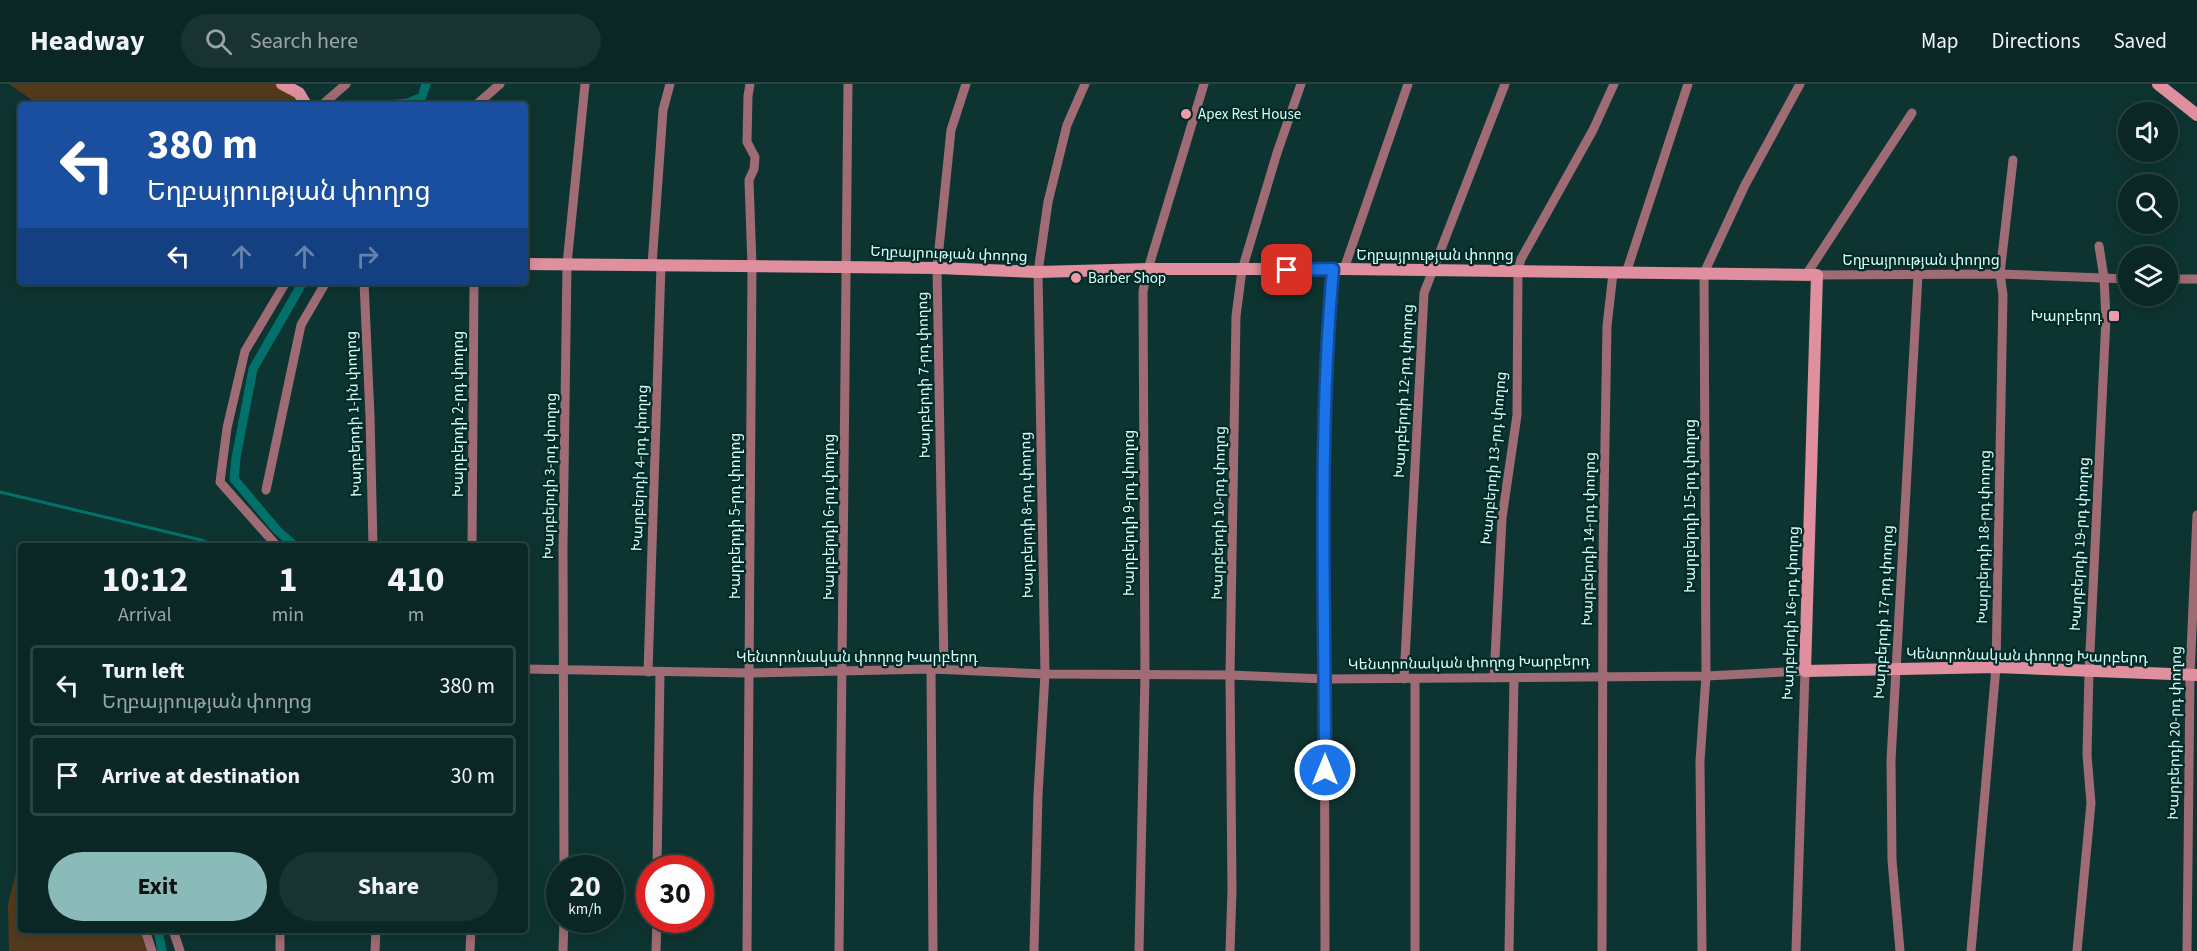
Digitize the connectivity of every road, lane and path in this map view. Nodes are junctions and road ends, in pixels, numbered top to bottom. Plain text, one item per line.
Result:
1 (282, 84) edge
2 (346, 84) edge
3 (500, 84) edge
4 (585, 84) edge
5 (670, 84) edge
6 (750, 84) edge
7 (848, 84) edge
8 (966, 84) edge
9 (1085, 84) edge
10 (1204, 84) edge
11 (1300, 84) edge
12 (1408, 84) edge
13 (1505, 84) edge
14 (1614, 84) edge
15 (1688, 84) edge
16 (1800, 84) edge
17 (2158, 84) edge
18 (304, 102) edge
19 (325, 102) edge
20 (479, 102) edge
21 (1912, 113) dead end
22 (2197, 115) edge
23 (2013, 160) dead end
24 (2100, 246) dead end
25 (528, 264) edge
26 (567, 264) junction
27 (656, 265) junction
28 (752, 266) junction
29 (845, 267) junction
30 (937, 268) junction
31 (1148, 269) junction
32 (1339, 269) junction
33 (1242, 270) junction
34 (1433, 270) junction
35 (1518, 270) junction
36 (1038, 272) junction
37 (1619, 273) junction
38 (1704, 273) junction
39 (2000, 274) junction
40 (1811, 275) junction
41 (1918, 275) junction
42 (2104, 278) junction
43 (2118, 279) edge
44 (2178, 279) edge
45 (2197, 279) edge
46 (284, 285) edge
47 (324, 285) edge
48 (364, 285) edge
49 (474, 285) edge
50 (266, 490) dead end
51 (2197, 516) edge
52 (274, 543) edge
53 (373, 543) edge
54 (472, 543) edge
55 (1996, 667) junction
56 (1896, 668) junction
57 (528, 669) edge
58 (931, 669) junction
59 (944, 669) junction
60 (564, 670) junction
61 (1805, 671) junction
62 (648, 672) junction
63 (844, 672) junction
64 (2089, 672) junction
65 (660, 673) junction
66 (750, 673) junction
67 (1045, 674) junction
68 (1145, 675) junction
69 (1230, 675) junction
70 (2193, 675) edge
71 (1603, 676) junction
72 (1706, 676) junction
73 (1494, 678) junction
74 (1514, 678) junction
75 (1325, 679) junction
76 (1404, 679) junction
77 (1415, 679) junction
78 (564, 855) edge
79 (657, 855) edge
80 (146, 933) edge
81 (174, 933) edge
82 (280, 933) edge
83 (376, 933) edge
84 (471, 933) edge
85 (564, 933) edge
86 (657, 933) edge
87 (152, 951) edge
88 (180, 951) edge
89 (280, 951) edge
90 (375, 951) edge
91 (470, 951) edge
92 (564, 951) edge
93 (656, 951) edge
94 (747, 951) edge
95 (839, 951) edge
96 (933, 951) edge
97 (1034, 951) edge
98 (1139, 951) edge
99 (1230, 951) edge
100 (1325, 951) edge
101 (1415, 951) edge
102 (1509, 951) edge
103 (1602, 951) edge
104 (1702, 951) edge
105 (1796, 951) edge
106 (1900, 951) edge
107 (1971, 951) edge
108 (2077, 951) edge
109 (2187, 951) edge

1 - 18 street
2 - 19 street
3 - 20 street
4 - 26 street, Խարբերդի 3-րդ փողոց
5 - 27 street, Խարբերդի 4-րդ փողոց
6 - 28 street, Խարբերդի 5-րդ փողոց
7 - 29 street, Խարբերդի 6-րդ փողոց
8 - 30 street, Խարբերդի 7-րդ փողոց
9 - 36 street, Խարբերդի 8-րդ փողոց
10 - 31 street, Խարբերդի 9-րդ փողոց
11 - 33 street, Խարբերդի 10-րդ փողոց
12 - 32 street
13 - 34 street, Խարբերդի 12-րդ փողոց
14 - 35 street, Խարբերդի 13-րդ փողոց
15 - 37 street, Խարբերդի 14-րդ փողոց
16 - 38 street, Խարբերդի 15-րդ փողոց
17 - 22 street
21 - 40 street
23 - 39 street, Խարբերդի 18-րդ փողոց
24 - 42 street, Խարբերդի 19-րդ փողոց
25 - 26 street, Եղբայրության փողոց
26 - 27 street, Եղբայրության փողոց
26 - 60 street, Խարբերդի 3-րդ փողոց
27 - 28 street, Եղբայրության փողոց
27 - 62 street, Խարբերդի 4-րդ փողոց
28 - 29 street, Եղբայրության փողոց
28 - 66 street, Խարբերդի 5-րդ փողոց
29 - 30 street, Եղբայրության փողոց
29 - 63 street, Խարբերդի 6-րդ փողոց
30 - 36 street, Եղբայրության փողոց
30 - 59 street, Խարբերդի 7-րդ փողոց
31 - 33 street, Եղբայրության փողոց
31 - 36 street, Եղբայրության փողոց
31 - 68 street, Խարբերդի 9-րդ փողոց
32 - 33 street, Եղբայրության փողոց
32 - 34 street, Եղբայրության փողոց
32 - 75 street
33 - 69 street, Խարբերդի 10-րդ փողոց
34 - 35 street, Եղբայրության փողոց
34 - 76 street, Խարբերդի 12-րդ փողոց
35 - 37 street, Եղբայրության փողոց
35 - 73 street, Խարբերդի 13-րդ փողոց
36 - 67 street, Խարբերդի 8-րդ փողոց
37 - 38 street, Եղբայրության փողոց
37 - 71 street, Խարբերդի 14-րդ փողոց
38 - 40 street, Եղբայրության փողոց
38 - 72 street, Խարբերդի 15-րդ փողոց
39 - 41 street, Եղբայրության փողոց
39 - 42 street, Եղբայրության փողոց
39 - 55 street, Խարբերդի 18-րդ փողոց
40 - 41 street, Եղբայրության փողոց
40 - 61 street, Խարբերդի 16-րդ փողոց
41 - 56 street, Խարբերդի 17-րդ փողոց
42 - 43 street, Եղբայրության փողոց
42 - 64 street, Խարբերդի 19-րդ փողոց
44 - 45 street
46 - 52 street
47 - 50 street
48 - 53 street, Խարբերդի 1-ին փողոց
49 - 54 street, Խարբերդի 2-րդ փողոց
51 - 70 street, Խարբերդի 20-րդ փողոց
55 - 56 street, Կենտրոնական փողոց Խարբերդ
55 - 64 street, Կենտրոնական փողոց Խարբերդ
55 - 107 street, Խարբերդի 18-րդ փողոց
56 - 61 street, Կենտրոնական փողոց Խարբերդ
56 - 106 street, Խարբերդի 17-րդ փողոց
57 - 60 street, Կենտրոնական փողոց Խարբերդ
58 - 59 street, Կենտրոնական փողոց Խարբերդ
58 - 63 street, Կենտրոնական փողոց Խարբերդ
58 - 96 street
59 - 67 street, Կենտրոնական փողոց Խարբերդ
60 - 62 street, Կենտրոնական փողոց Խարբերդ
60 - 78 street, Խարբերդի 3-րդ փողոց
61 - 72 street, Կենտրոնական փողոց Խարբերդ
61 - 105 street, Խարբերդի 16-րդ փողոց
62 - 65 street, Կենտրոնական փողոց Խարբերդ
63 - 66 street, Կենտրոնական փողոց Խարբերդ
63 - 95 street, Խարբերդի 6-րդ փողոց
64 - 70 street, Կենտրոնական փողոց Խարբերդ
64 - 108 street, Խարբերդի 19-րդ փողոց
65 - 66 street, Կենտրոնական փողոց Խարբերդ
65 - 79 street
66 - 94 street, Խարբերդի 5-րդ փողոց
67 - 68 street, Կենտրոնական փողոց Խարբերդ
67 - 97 street, Խարբերդի 8-րդ փողոց
68 - 69 street, Կենտրոնական փողոց Խարբերդ
68 - 98 street, Խարբերդի 9-րդ փողոց
69 - 75 street, Կենտրոնական փողոց Խարբերդ
69 - 99 street, Խարբերդի 10-րդ փողոց
70 - 109 street, Խարբերդի 20-րդ փողոց
71 - 72 street, Կենտրոնական փողոց Խարբերդ
71 - 74 street, Կենտրոնական փողոց Խարբերդ
71 - 103 street, Խարբերդի 14-րդ փողոց
72 - 104 street, Խարբերդի 15-րդ փողոց
73 - 74 street, Կենտրոնական փողոց Խարբերդ
73 - 77 street, Կենտրոնական փողոց Խարբերդ
74 - 102 street
75 - 76 street, Կենտրոնական փողոց Խարբերդ
75 - 100 street
76 - 77 street, Կենտրոնական փողոց Խարբերդ
77 - 101 street
80 - 87 street
81 - 88 street
82 - 89 street
83 - 90 street
84 - 91 street
85 - 92 street
86 - 93 street

